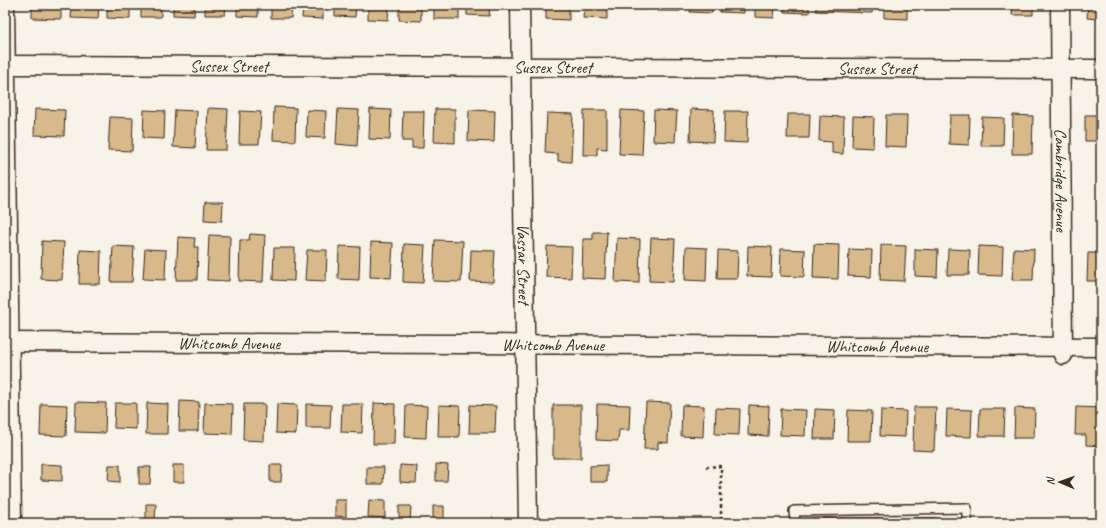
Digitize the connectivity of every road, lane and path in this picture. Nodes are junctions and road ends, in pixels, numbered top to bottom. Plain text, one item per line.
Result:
1 (5, 5) edge
2 (520, 5) edge
3 (1060, 5) edge
4 (6, 65) edge
5 (521, 67) junction
6 (1061, 69) junction
7 (1101, 69) edge
8 (7, 342) edge
9 (525, 344) junction
10 (1101, 347) edge
11 (1063, 351) junction
12 (706, 467) dead end
13 (12, 523) edge
14 (528, 523) edge
15 (721, 523) edge
16 (795, 523) edge
17 (968, 523) edge

1 - 4 street
2 - 5 street, Vassar Street
3 - 6 street, Cambridge Avenue
4 - 5 street, Sussex Street
4 - 8 street
5 - 6 street, Sussex Street
5 - 9 street, Vassar Street
6 - 7 street, Sussex Street
6 - 11 street, Cambridge Avenue
8 - 9 street, Whitcomb Avenue
8 - 13 street
9 - 11 street, Whitcomb Avenue
9 - 14 street, Vassar Street
10 - 11 street, Whitcomb Avenue
12 - 15 path
16 - 17 lane

